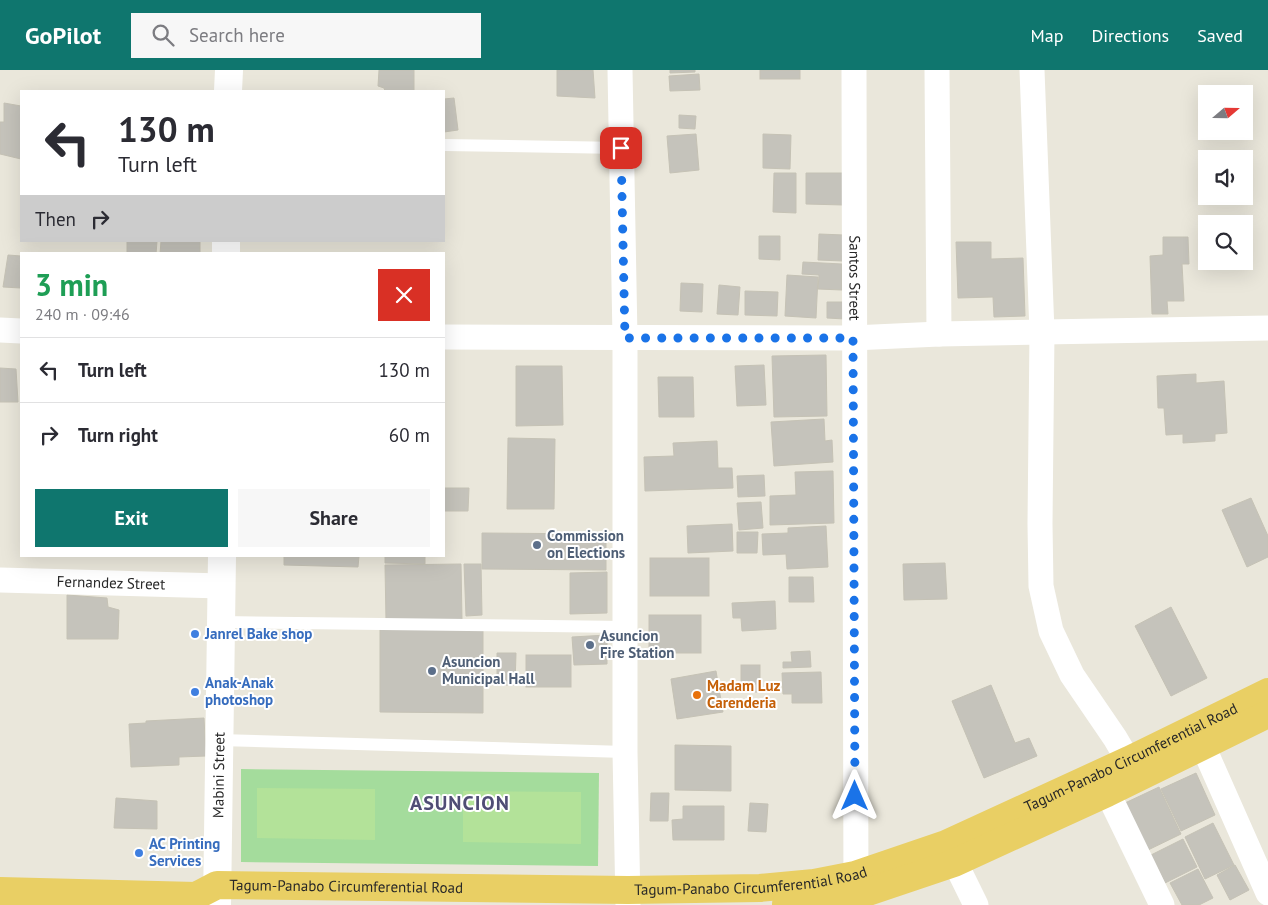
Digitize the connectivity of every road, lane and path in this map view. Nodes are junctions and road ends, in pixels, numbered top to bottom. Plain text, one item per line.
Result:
1 (229, 70) edge
2 (620, 70) edge
3 (854, 70) edge
4 (937, 70) edge
5 (1032, 70) edge
6 (228, 90) edge
7 (445, 145) edge
8 (621, 148) junction
9 (1268, 328) edge
10 (0, 330) edge
11 (20, 331) edge
12 (1042, 332) junction
13 (940, 334) junction
14 (445, 337) edge
15 (625, 338) junction
16 (853, 338) junction
17 (222, 557) edge
18 (0, 580) edge
19 (222, 586) junction
20 (221, 622) junction
21 (626, 627) junction
22 (1268, 692) edge
23 (1268, 714) edge
24 (1199, 737) junction
25 (219, 740) junction
26 (625, 752) junction
27 (1134, 769) junction
28 (1103, 784) junction
29 (950, 853) junction
30 (1268, 890) edge
31 (0, 892) edge
32 (856, 892) edge
33 (424, 896) edge
34 (211, 898) edge
35 (628, 898) edge
36 (780, 905) edge
37 (976, 905) edge
38 (1162, 905) edge

1 - 6 street
2 - 8 street
3 - 16 street, Santos Street
4 - 13 street
5 - 12 street
7 - 8 lane
8 - 15 street
9 - 12 street
10 - 11 street
12 - 13 street
12 - 27 street
13 - 16 street
14 - 15 street
15 - 16 street
15 - 21 street
16 - 32 street, Santos Street
17 - 19 street, Mabini Street
18 - 19 street, Fernandez Street
19 - 20 street, Mabini Street
20 - 21 lane
20 - 25 street, Mabini Street
21 - 26 street
22 - 24 highway, Tagum-Panabo Circumferential Road
23 - 24 highway, Tagum-Panabo Circumferential Road
24 - 27 highway, Tagum-Panabo Circumferential Road
24 - 30 street
25 - 26 lane
25 - 34 street, Mabini Street
26 - 35 street
27 - 28 highway, Tagum-Panabo Circumferential Road
28 - 29 highway, Tagum-Panabo Circumferential Road
28 - 38 street
29 - 32 highway, Tagum-Panabo Circumferential Road
29 - 37 street
31 - 34 highway, Tagum-Panabo Circumferential Road
32 - 35 highway, Tagum-Panabo Circumferential Road
32 - 36 highway, Tagum-Panabo Circumferential Road
33 - 34 highway, Tagum-Panabo Circumferential Road
33 - 35 highway, Tagum-Panabo Circumferential Road

